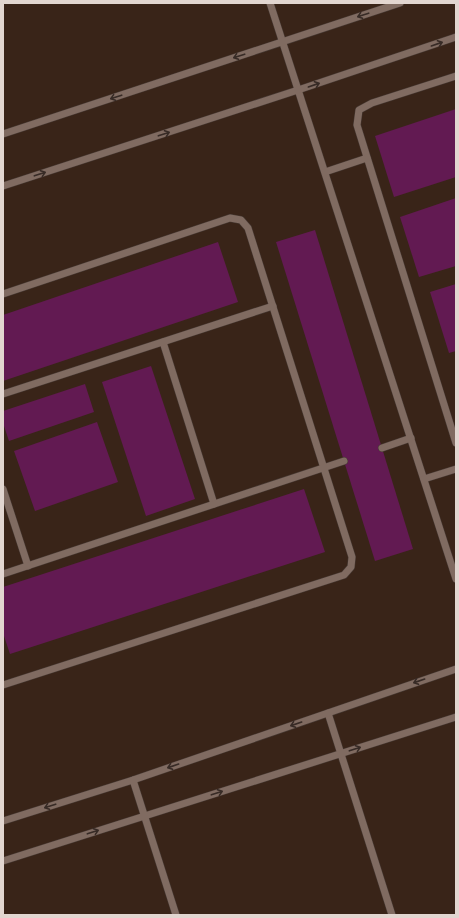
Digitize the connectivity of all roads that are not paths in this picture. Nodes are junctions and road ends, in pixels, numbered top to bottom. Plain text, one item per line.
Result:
1 (270, 3) edge
2 (400, 3) edge
3 (456, 37) edge
4 (283, 41) junction
5 (456, 76) edge
6 (298, 90) junction
7 (3, 134) edge
8 (367, 158) junction
9 (325, 172) junction
10 (3, 186) edge
11 (3, 294) edge
12 (273, 306) junction
13 (163, 342) junction
14 (3, 394) edge
15 (411, 438) junction
16 (456, 443) edge
17 (382, 448) dead end
18 (344, 461) dead end
19 (324, 467) junction
20 (456, 469) edge
21 (424, 479) junction
22 (3, 489) edge
23 (214, 504) junction
24 (28, 566) junction
25 (3, 574) edge
26 (456, 579) edge
27 (456, 669) edge
28 (3, 685) edge
29 (328, 713) junction
30 (456, 717) edge
31 (340, 754) junction
32 (133, 780) junction
33 (144, 816) junction
34 (3, 821) edge
35 (3, 861) edge
36 (176, 915) edge
37 (392, 915) edge

1 - 4 lane
2 -> 4 lane
6 -> 3 lane
4 - 6 lane
4 -> 7 lane
5 - 8 lane
6 - 9 lane
10 -> 6 lane
8 - 9 lane
8 - 16 lane
9 - 15 lane
11 - 12 lane
12 - 13 lane
12 - 19 lane
13 - 14 lane
13 - 23 lane
15 - 17 lane
15 - 21 lane
18 - 19 lane
19 - 23 lane
19 - 28 lane
20 - 21 lane
21 - 26 lane
22 - 24 lane
23 - 24 lane
24 - 25 lane
27 -> 29 lane
29 - 31 lane
29 -> 32 lane
31 -> 30 lane
33 -> 31 lane
31 - 37 lane
32 - 33 lane
32 -> 34 lane
35 -> 33 lane
33 - 36 lane

